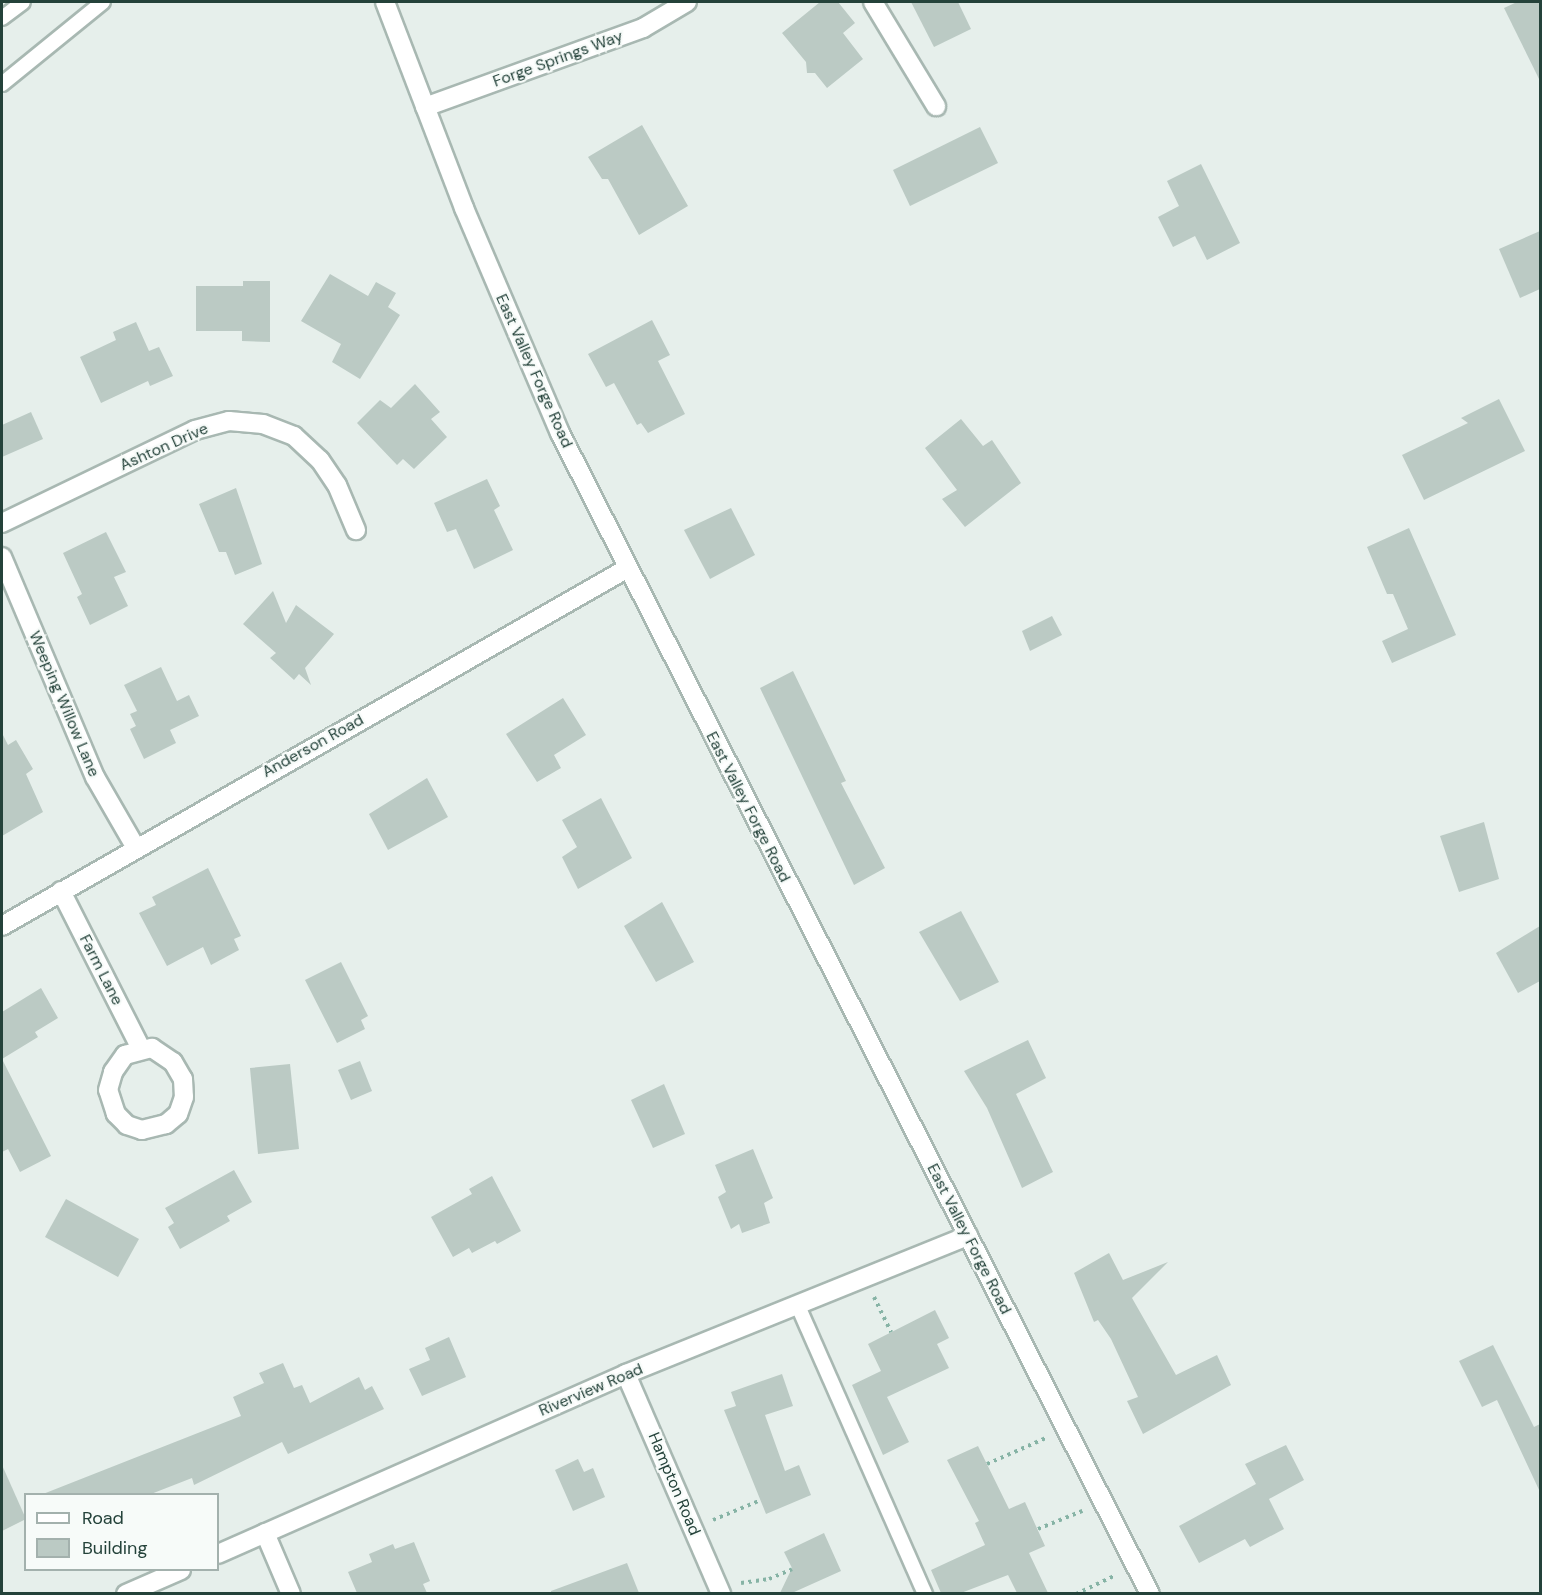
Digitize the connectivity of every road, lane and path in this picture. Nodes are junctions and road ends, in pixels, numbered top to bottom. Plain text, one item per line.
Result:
1 (23, 2) edge
2 (103, 2) edge
3 (385, 2) edge
4 (873, 2) edge
5 (679, 3) edge
6 (2, 18) edge
7 (2, 84) edge
8 (936, 106) dead end
9 (425, 107) junction
10 (2, 523) edge
11 (356, 530) dead end
12 (2, 557) edge
13 (626, 568) junction
14 (136, 848) junction
15 (61, 891) junction
16 (2, 926) edge
17 (141, 1048) junction
18 (968, 1236) junction
19 (864, 1278) junction
20 (798, 1305) junction
21 (891, 1332) dead end
22 (626, 1374) junction
23 (1065, 1426) junction
24 (987, 1464) dead end
25 (761, 1500) dead end
26 (1104, 1500) junction
27 (692, 1526) junction
28 (1038, 1529) dead end
29 (265, 1533) junction
30 (219, 1554) edge
31 (1137, 1565) junction
32 (792, 1569) dead end
33 (177, 1571) edge
34 (719, 1587) edge
35 (126, 1593) edge
36 (291, 1593) edge
37 (925, 1593) edge
38 (1076, 1593) edge
39 (1150, 1593) edge

1 - 6 lane
2 - 7 lane
3 - 9 street, East Valley Forge Road
4 - 8 street
5 - 9 street, Forge Springs Way
9 - 13 street, East Valley Forge Road
10 - 11 street, Ashton Drive
12 - 14 street, Weeping Willow Lane
13 - 14 street, Anderson Road
13 - 18 street, East Valley Forge Road
14 - 15 street, Anderson Road
15 - 16 street, Anderson Road
15 - 17 street, Farm Lane
17 - 17 street
18 - 19 street, Riverview Road
18 - 23 street, East Valley Forge Road
19 - 20 street, Riverview Road
19 - 21 path
20 - 22 street, Riverview Road
20 - 37 lane
22 - 27 street, Hampton Road
22 - 29 street, Riverview Road
23 - 24 path
23 - 26 street, East Valley Forge Road
25 - 27 path
26 - 28 path
26 - 31 street, East Valley Forge Road
27 - 34 street, Hampton Road
29 - 30 street, Riverview Road
29 - 36 street
31 - 38 path
31 - 39 street, East Valley Forge Road
32 - 34 path
33 - 35 street

